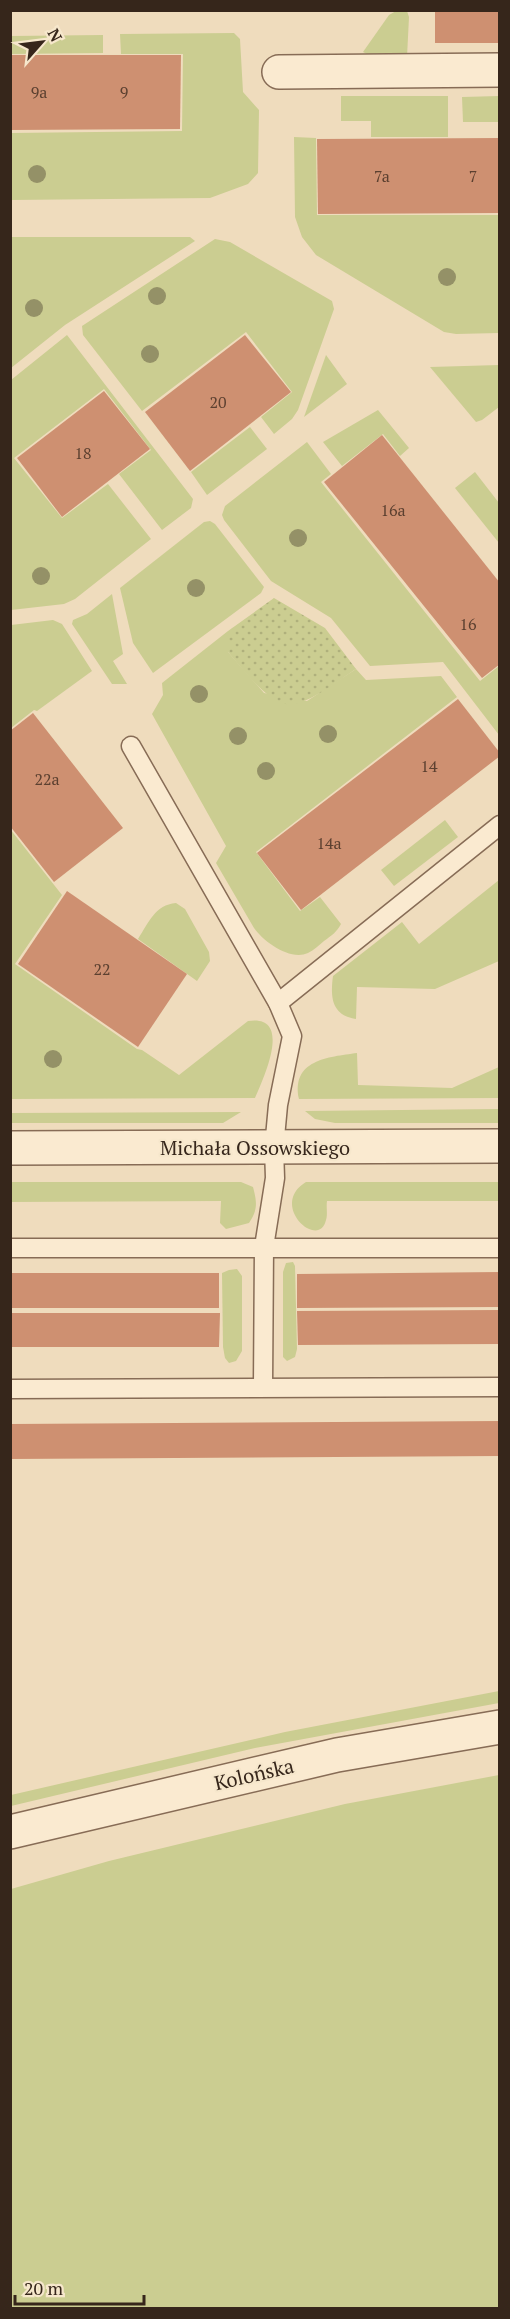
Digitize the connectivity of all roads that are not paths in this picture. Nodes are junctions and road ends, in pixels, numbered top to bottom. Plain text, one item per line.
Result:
1 (500, 70) edge
2 (279, 72) dead end
3 (131, 746) dead end
4 (500, 825) edge
5 (278, 1003) junction
6 (500, 1146) edge
7 (10, 1148) edge
8 (274, 1148) junction
9 (264, 1247) junction
10 (10, 1248) edge
11 (500, 1248) edge
12 (263, 1387) junction
13 (500, 1387) edge
14 (10, 1389) edge
15 (500, 1727) edge
16 (10, 1832) edge

1 - 2 street
3 - 5 lane
4 - 5 lane
5 - 8 lane
6 - 8 street, Michała Ossowskiego
7 - 8 street, Michała Ossowskiego
8 - 9 lane
9 - 10 lane
9 - 11 lane
9 - 12 lane
12 - 13 lane
12 - 14 lane
15 - 16 street, Kolońska

